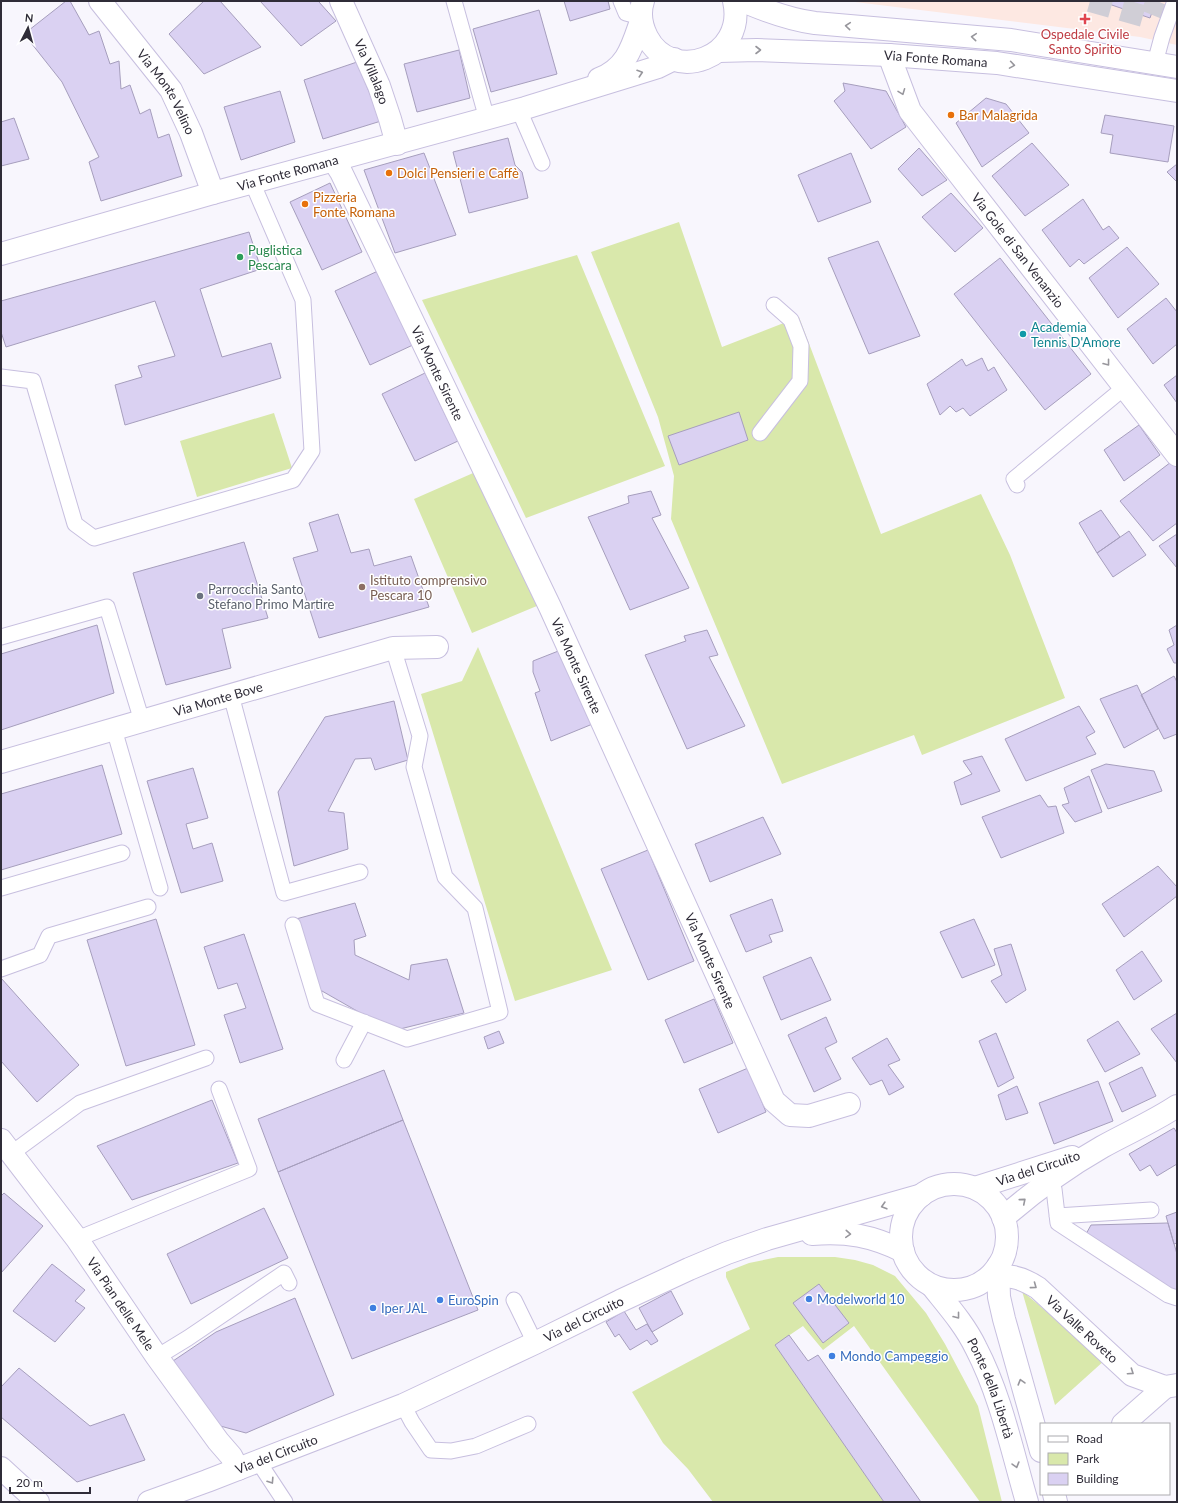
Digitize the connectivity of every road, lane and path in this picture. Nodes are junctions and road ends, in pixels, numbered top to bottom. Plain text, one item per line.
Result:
1 (100, 1) edge
2 (341, 1) edge
3 (454, 1) edge
4 (621, 1) edge
5 (734, 1) edge
6 (747, 1) edge
7 (1175, 1) edge
8 (642, 13) edge
9 (719, 51) junction
10 (889, 55) junction
11 (674, 59) junction
12 (1155, 63) junction
13 (1177, 67) edge
14 (1151, 87) junction
15 (1177, 91) edge
16 (576, 93) junction
17 (519, 110) junction
18 (487, 119) junction
19 (397, 144) junction
20 (334, 161) junction
21 (542, 163) dead end
22 (252, 182) junction
23 (212, 193) junction
24 (1, 254) edge
25 (774, 305) dead end
26 (1, 377) edge
27 (1125, 387) junction
28 (760, 433) dead end
29 (1177, 454) edge
30 (1017, 485) dead end
31 (1, 637) edge
32 (437, 647) dead end
33 (393, 648) junction
34 (232, 695) junction
35 (142, 721) junction
36 (114, 729) junction
37 (1, 762) edge
38 (122, 853) dead end
39 (360, 872) dead end
40 (1, 888) edge
41 (160, 888) dead end
42 (148, 906) dead end
43 (293, 925) dead end
44 (1, 969) edge
45 (364, 1022) junction
46 (206, 1058) dead end
47 (344, 1060) dead end
48 (219, 1090) dead end
49 (849, 1104) dead end
50 (1177, 1106) edge
51 (7, 1147) edge
52 (1102, 1147) junction
53 (975, 1188) junction
54 (1054, 1189) dead end
55 (922, 1195) junction
56 (1151, 1210) dead end
57 (1057, 1216) junction
58 (1003, 1218) junction
59 (77, 1239) junction
60 (767, 1239) junction
61 (903, 1251) junction
62 (994, 1274) junction
63 (289, 1283) dead end
64 (932, 1286) junction
65 (1177, 1298) edge
66 (514, 1300) dead end
67 (535, 1343) junction
68 (157, 1357) junction
69 (1171, 1386) edge
70 (403, 1405) junction
71 (1123, 1423) edge
72 (528, 1424) dead end
73 (1040, 1447) edge
74 (258, 1461) junction
75 (1, 1468) edge
76 (238, 1470) junction
77 (154, 1501) edge
78 (38, 1502) edge
79 (285, 1502) edge
80 (1027, 1502) edge

1 - 23 street, Via Monte Velino
2 - 19 street, Via Villalago
3 - 18 lane
4 - 8 lane
5 - 9 street
12 -> 6 street, Via Fonte Romana
7 - 12 lane
8 - 11 street
8 - 16 street, Via Fonte Romana
9 -> 10 street, Via Fonte Romana
9 - 11 street
10 -> 14 street, Via Fonte Romana
10 -> 27 street, Via Gole di San Venanzio
16 -> 11 street, Via Fonte Romana
12 - 13 street, Via Fonte Romana
12 - 14 street
14 - 15 street, Via Fonte Romana
16 - 17 street, Via Fonte Romana
17 - 18 street, Via Fonte Romana
17 - 21 lane
18 - 19 street, Via Fonte Romana
19 - 20 street, Via Fonte Romana
20 - 22 street, Via Fonte Romana
20 - 49 street, Via Monte Sirente
22 - 23 street, Via Fonte Romana
22 - 26 lane
23 - 24 street, Via Fonte Romana
25 - 28 lane
27 - 29 street, Via Gole di San Venanzio
27 - 30 lane
31 - 35 lane
32 - 33 street, Via Monte Bove
33 - 34 street, Via Monte Bove
33 - 45 lane
34 - 35 street, Via Monte Bove
34 - 39 lane
35 - 36 street, Via Monte Bove
36 - 37 street, Via Monte Bove
36 - 41 lane
38 - 40 lane
42 - 44 lane
43 - 45 lane
45 - 47 lane
46 - 51 lane
48 - 59 lane
50 - 52 street, Via del Circuito
51 - 59 street, Via Pian delle Mele
52 - 53 street, Via del Circuito
58 -> 52 street, Via del Circuito
53 - 55 street
53 - 58 street
54 - 57 lane
55 -> 60 street, Via del Circuito
55 - 61 street
56 - 57 lane
57 - 65 lane
58 - 62 street
59 - 68 street, Via Pian delle Mele
60 -> 61 street, Via del Circuito
60 - 67 street, Via del Circuito
61 - 64 street
62 - 64 street
62 -> 69 street, Via Valle Roveto
73 -> 62 street
63 - 68 lane
64 -> 80 street, Ponte della Libertà
66 - 67 lane
67 - 70 street, Via del Circuito
68 - 76 street, Via Pian delle Mele
69 - 71 street
70 - 72 lane
70 - 74 street, Via del Circuito
74 - 76 street, Via del Circuito
74 -> 79 lane
75 - 78 street
76 - 77 street, Via del Circuito

